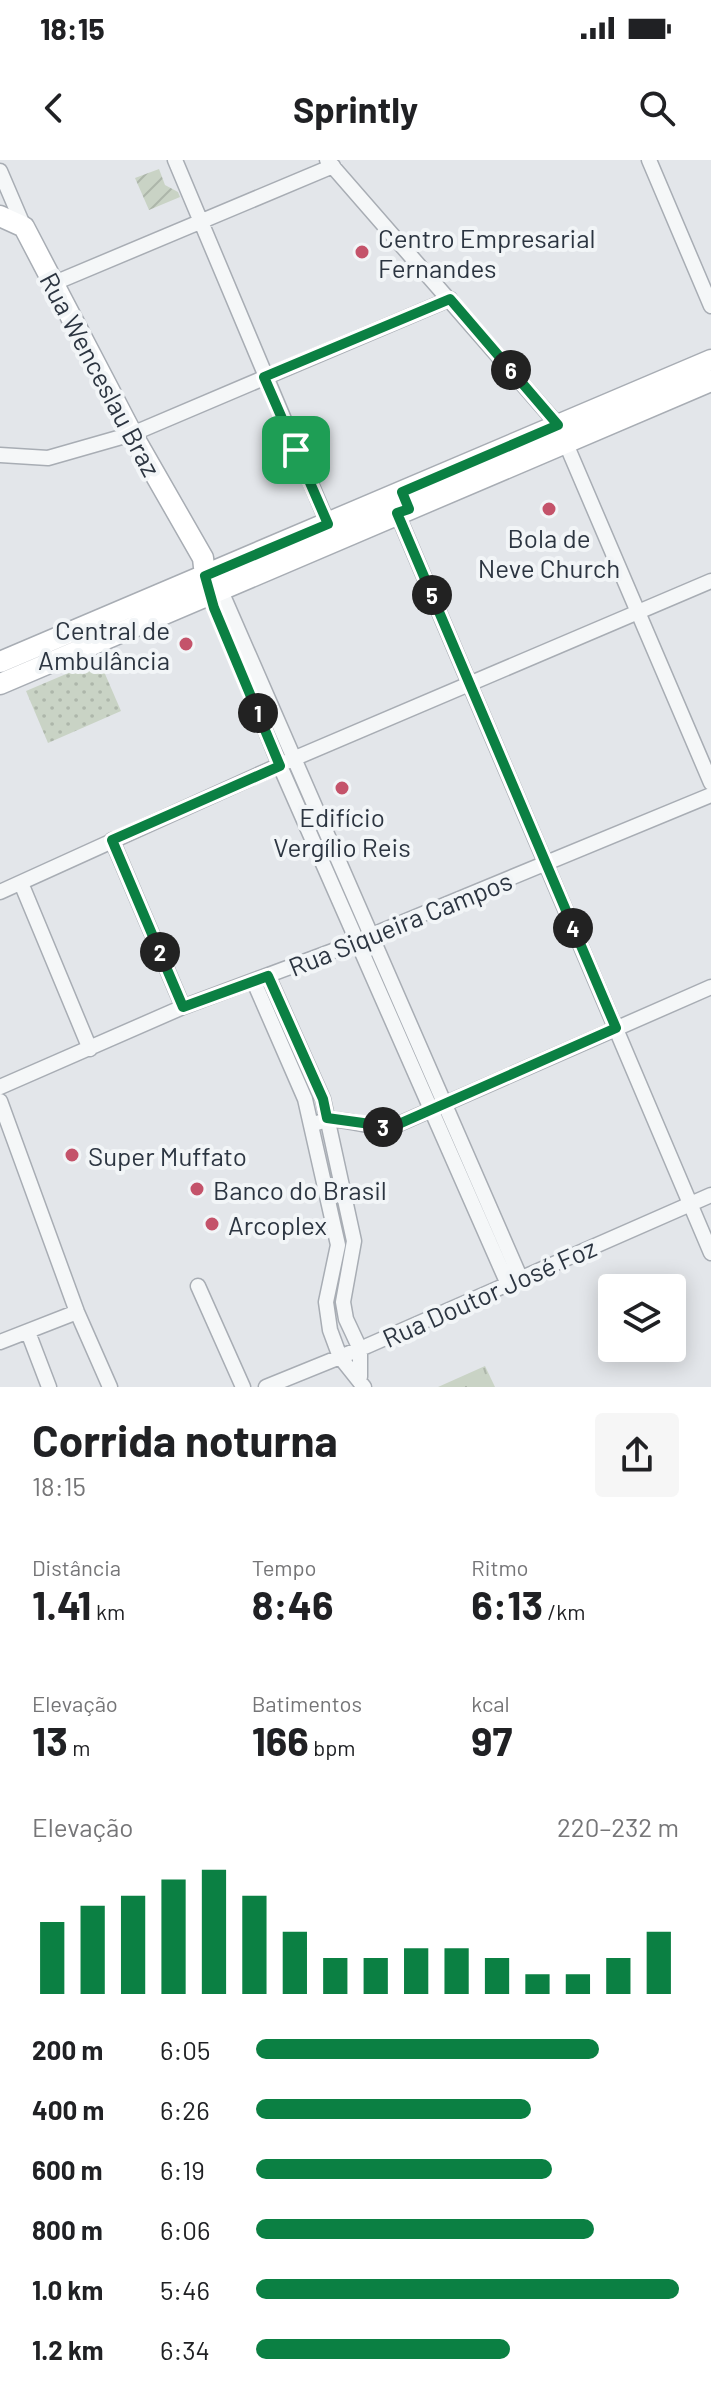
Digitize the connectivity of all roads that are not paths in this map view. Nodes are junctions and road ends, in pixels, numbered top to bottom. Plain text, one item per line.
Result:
1 (175, 160) edge
2 (649, 160) edge
3 (330, 163) edge
4 (0, 171) edge
5 (0, 216) edge
6 (200, 220) junction
7 (24, 227) junction
8 (52, 284) junction
9 (450, 299) junction
10 (711, 306) edge
11 (711, 360) edge
12 (264, 377) junction
13 (711, 381) edge
14 (132, 434) junction
15 (562, 434) junction
16 (0, 455) edge
17 (403, 505) junction
18 (328, 524) junction
19 (711, 581) edge
20 (212, 583) junction
21 (638, 611) junction
22 (0, 662) edge
23 (0, 684) edge
24 (469, 685) junction
25 (287, 762) junction
26 (711, 783) edge
27 (711, 795) edge
28 (112, 840) junction
29 (546, 864) junction
30 (21, 883) junction
31 (0, 892) edge
32 (364, 937) junction
33 (268, 976) junction
34 (254, 982) junction
35 (711, 987) edge
36 (183, 1007) junction
37 (616, 1028) junction
38 (90, 1049) junction
39 (0, 1087) edge
40 (0, 1101) edge
41 (438, 1106) junction
42 (327, 1118) junction
43 (312, 1125) junction
44 (711, 1195) edge
45 (690, 1204) junction
46 (711, 1253) edge
47 (514, 1279) junction
48 (198, 1286) dead end
49 (77, 1312) junction
50 (28, 1332) junction
51 (0, 1342) edge
52 (360, 1349) junction
53 (340, 1357) junction
54 (362, 1382) edge
55 (49, 1387) edge
56 (110, 1387) edge
57 (243, 1387) edge
58 (266, 1387) edge

1 - 6 street
2 - 10 street
3 - 6 street
3 - 9 street
4 - 7 street, Rua Wenceslau Braz
5 - 7 main road
6 - 8 street
6 - 12 street
7 - 8 main road, Rua Wenceslau Braz
8 - 14 main road, Rua Wenceslau Braz
9 - 12 street
9 - 15 street
11 - 15 main road
12 - 14 street
12 - 18 street
13 - 15 main road
14 - 16 street
14 - 20 main road, Rua Wenceslau Braz
15 - 17 main road
15 - 21 street
17 - 18 main road
17 - 20 main road
17 - 24 street
18 - 20 main road
19 - 21 street
20 - 22 main road
20 - 23 main road
20 - 25 street
21 - 24 street
21 - 26 street
24 - 25 street
24 - 29 street
25 - 28 street
25 - 32 street
27 - 29 street, Rua Siqueira Campos
28 - 30 street
28 - 36 street
29 - 32 street, Rua Siqueira Campos
29 - 37 street
30 - 31 street
30 - 38 street
32 - 33 street, Rua Siqueira Campos
32 - 41 street
33 - 34 street, Rua Siqueira Campos
33 - 42 street
34 - 36 street, Rua Siqueira Campos
34 - 43 street
35 - 37 street
36 - 38 street, Rua Siqueira Campos
37 - 41 street
37 - 45 street
38 - 39 street, Rua Siqueira Campos
40 - 49 street
41 - 42 street
41 - 47 street
42 - 43 street
42 - 52 street
43 - 53 street
44 - 45 street, Rua Doutor José Foz
45 - 46 street
45 - 47 street, Rua Doutor José Foz
47 - 52 street, Rua Doutor José Foz
48 - 57 street
49 - 50 street
49 - 56 street
50 - 51 street
50 - 55 street
52 - 53 street, Rua Doutor José Foz
52 - 54 street
53 - 54 street
53 - 58 street, Rua Doutor José Foz

